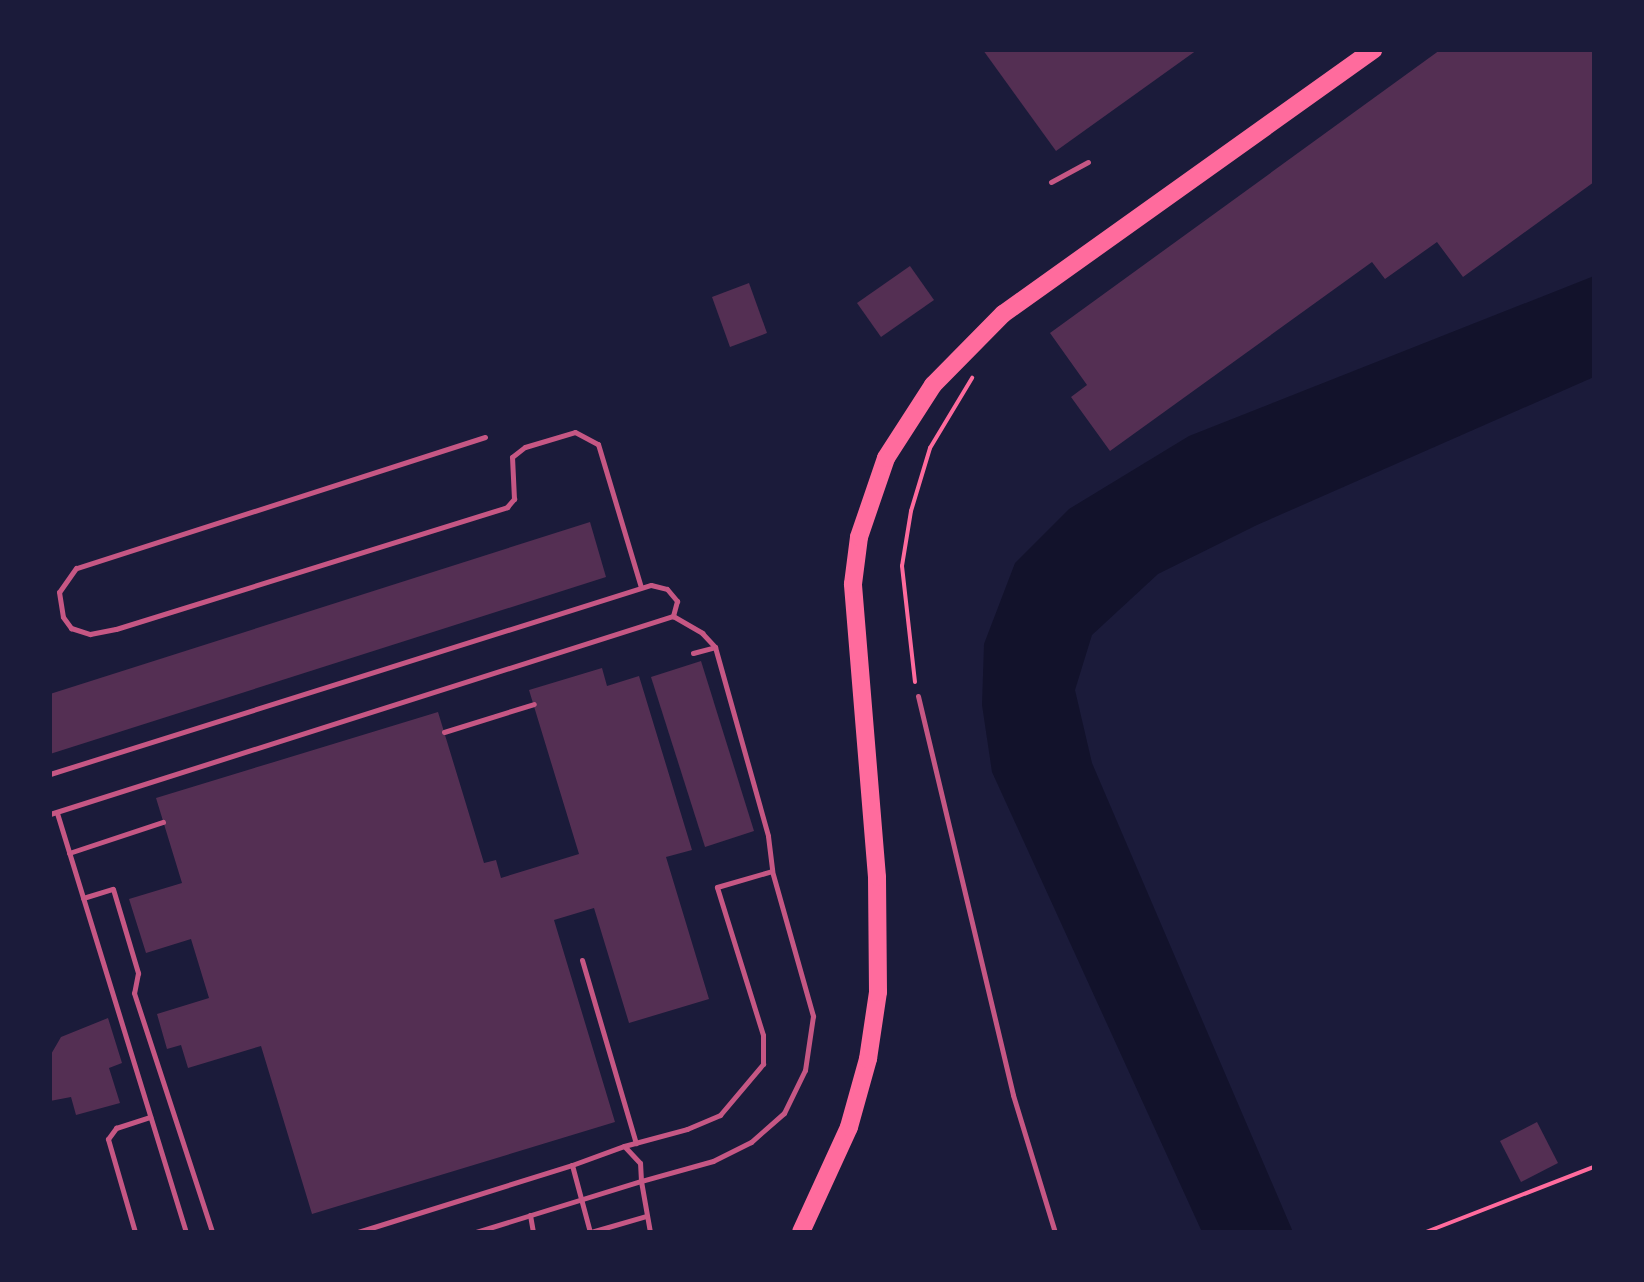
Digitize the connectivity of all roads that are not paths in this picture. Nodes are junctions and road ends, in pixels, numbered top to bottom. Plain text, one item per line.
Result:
1 (1372, 50) edge
2 (1088, 162) dead end
3 (1051, 182) dead end
4 (485, 437) dead end
5 (641, 587) junction
6 (673, 616) junction
7 (715, 647) junction
8 (693, 653) dead end
9 (918, 696) road end
10 (534, 704) dead end
11 (444, 732) dead end
12 (50, 774) edge
13 (53, 814) edge
14 (164, 822) dead end
15 (69, 853) junction
16 (772, 871) junction
17 (83, 898) junction
18 (582, 960) dead end
19 (150, 1117) junction
20 (636, 1143) junction
21 (624, 1146) junction
22 (572, 1165) junction
23 (641, 1181) junction
24 (582, 1198) junction
25 (530, 1215) junction
26 (646, 1216) junction
27 (493, 1229) edge
28 (135, 1232) edge
29 (186, 1232) edge
30 (212, 1232) edge
31 (358, 1232) edge
32 (476, 1232) edge
33 (533, 1232) edge
34 (591, 1232) edge
35 (650, 1232) edge
36 (801, 1232) edge
37 (1056, 1232) edge

1 - 36 highway
2 - 3 lane
4 - 5 lane
5 - 6 lane
5 - 12 lane
6 - 7 lane
6 - 13 lane
7 - 8 lane
7 - 16 lane
9 - 37 lane
10 - 11 lane
13 - 15 lane
14 - 15 lane
15 - 17 lane
16 - 20 lane
16 - 23 lane
17 - 19 lane
17 - 30 lane
18 - 20 lane
19 - 28 lane
19 - 29 lane
20 - 21 lane
21 - 22 lane
21 - 23 lane
22 - 24 lane
22 - 31 lane
23 - 24 lane
23 - 26 lane
24 - 25 lane
24 - 34 lane
25 - 27 lane
25 - 33 lane
26 - 34 lane
26 - 35 lane
27 - 32 lane

